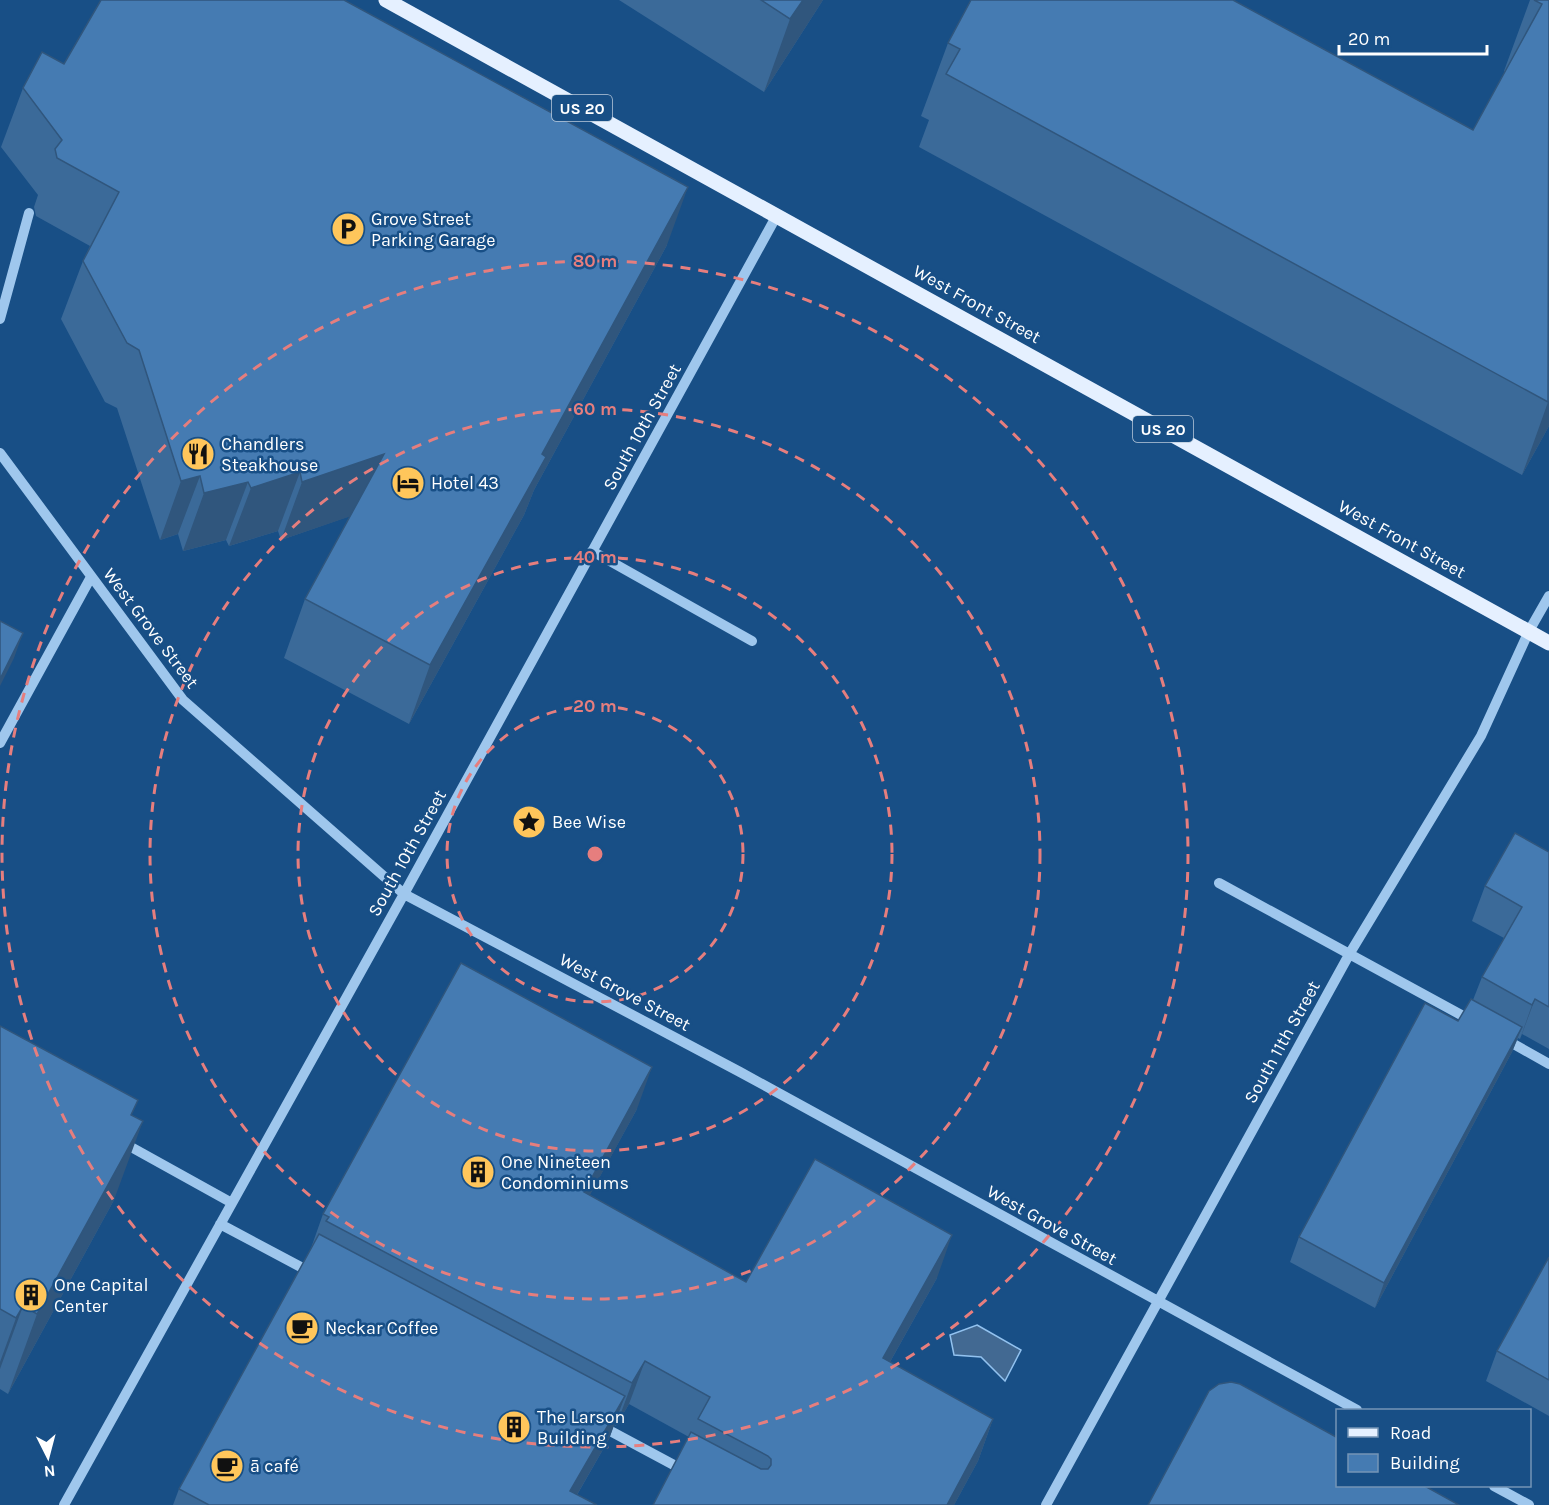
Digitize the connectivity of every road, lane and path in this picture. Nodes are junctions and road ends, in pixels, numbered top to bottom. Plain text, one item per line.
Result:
1 (386, 0) edge
2 (29, 213) dead end
3 (777, 215) junction
4 (0, 319) edge
5 (0, 453) edge
6 (4, 468) edge
7 (592, 551) junction
8 (91, 577) junction
9 (1549, 596) edge
10 (1529, 631) junction
11 (752, 641) dead end
12 (1549, 643) edge
13 (0, 743) edge
14 (1219, 883) dead end
15 (404, 894) junction
16 (1350, 953) junction
17 (1549, 1064) edge
18 (114, 1137) edge
19 (232, 1203) junction
20 (220, 1224) junction
21 (326, 1280) edge
22 (1158, 1301) junction
23 (1355, 1409) edge
24 (590, 1421) edge
25 (696, 1477) edge
26 (1498, 1487) edge
27 (64, 1505) edge
28 (1046, 1505) edge
29 (1529, 1505) edge

1 - 3 main road, West Front Street / US 20
2 - 4 street
3 - 7 street, South 10th Street
3 - 10 main road, West Front Street / US 20
5 - 6 street, West Grove Street
6 - 8 street, West Grove Street
7 - 11 street
7 - 15 street, South 10th Street
8 - 13 street
8 - 15 street, West Grove Street
9 - 10 street, South 11th Street
10 - 12 main road, West Front Street / US 20
10 - 16 street, South 11th Street
14 - 16 street
15 - 19 street, South 10th Street
15 - 22 street, West Grove Street
16 - 17 street
16 - 22 street, South 11th Street
18 - 19 street
19 - 20 street, South 10th Street
20 - 21 street
20 - 27 street, South 10th Street
22 - 23 street, West Grove Street
22 - 28 street, South 11th Street
24 - 25 street
26 - 29 street

